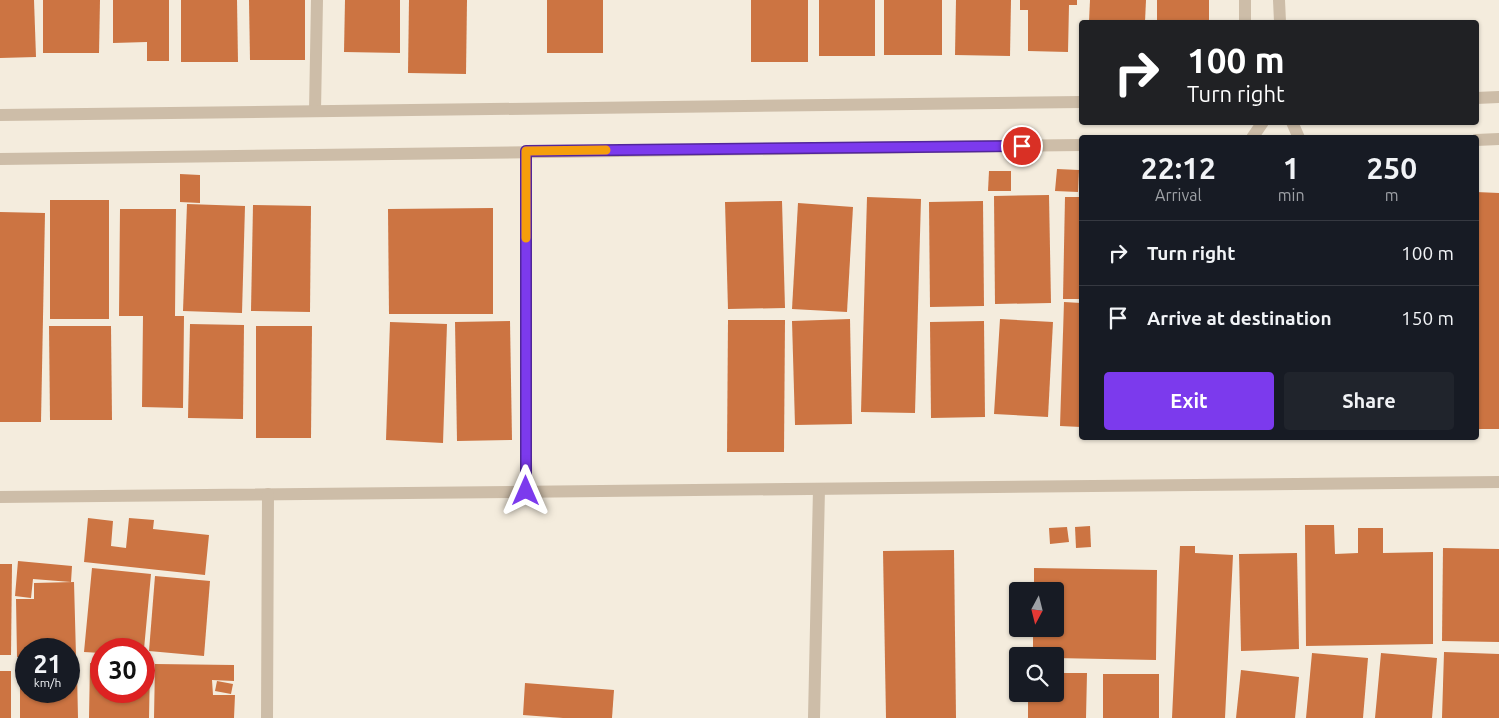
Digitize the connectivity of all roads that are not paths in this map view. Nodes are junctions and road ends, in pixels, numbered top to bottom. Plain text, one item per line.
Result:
1 (317, 0) edge
2 (1245, 0) edge
3 (1280, 0) edge
4 (1245, 20) edge
5 (1280, 20) edge
6 (1499, 97) edge
7 (1479, 98) edge
8 (1079, 102) edge
9 (315, 112) junction
10 (0, 115) edge
11 (1499, 139) edge
12 (1479, 140) edge
13 (1079, 145) edge
14 (526, 151) junction
15 (0, 158) edge
16 (1499, 482) edge
17 (818, 489) junction
18 (526, 491) junction
19 (268, 494) junction
20 (0, 497) edge
21 (267, 718) edge
22 (814, 718) edge

1 - 9 street
2 - 4 street
3 - 5 street
6 - 7 street
8 - 9 street
9 - 10 street
11 - 12 street
13 - 14 street
14 - 15 street
14 - 18 street
16 - 17 street
17 - 18 street
17 - 22 street
18 - 19 street
19 - 20 street
19 - 21 street

